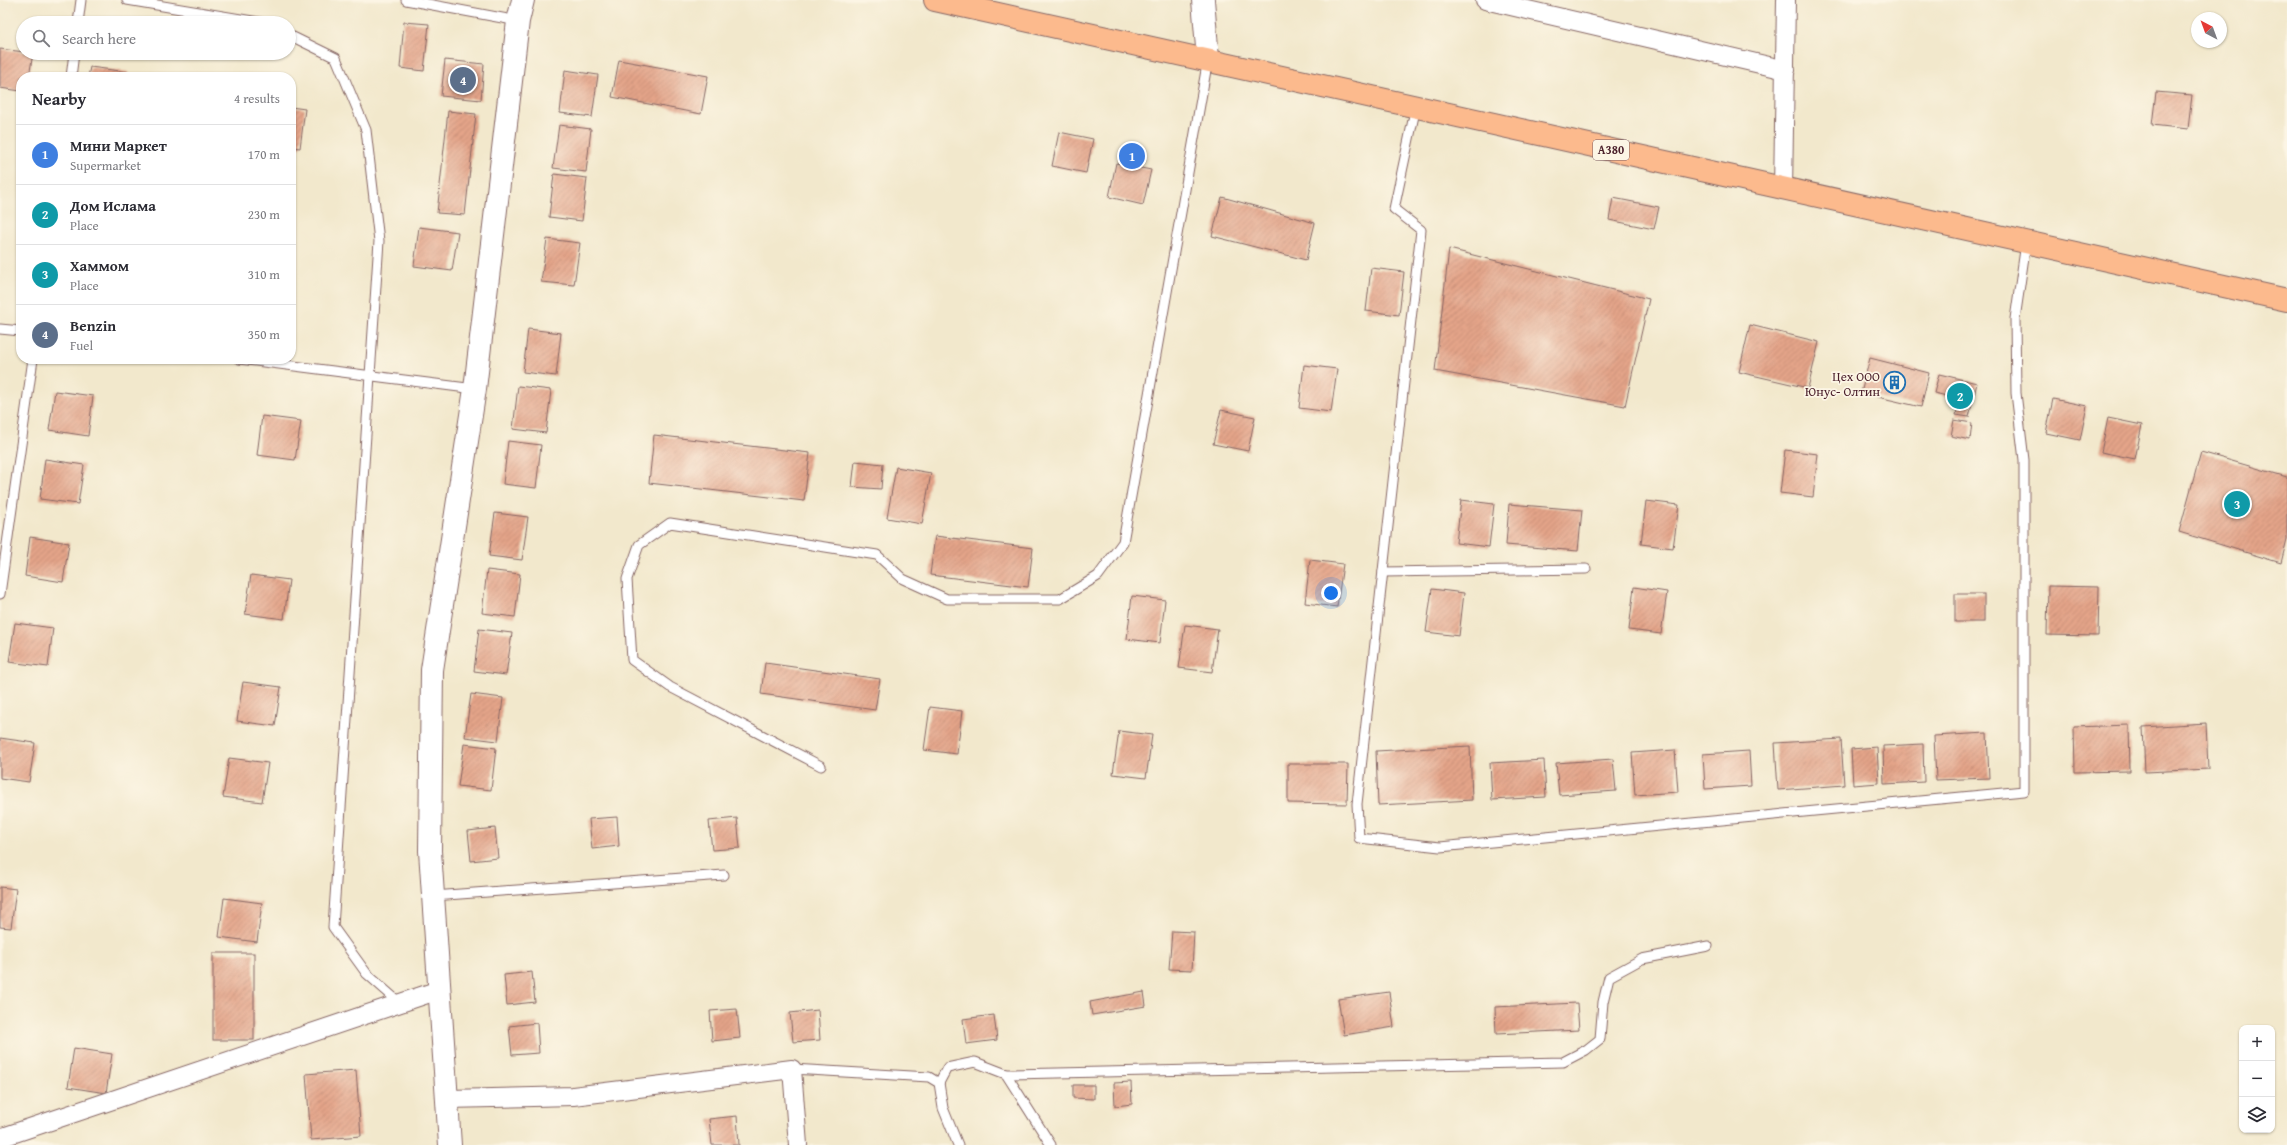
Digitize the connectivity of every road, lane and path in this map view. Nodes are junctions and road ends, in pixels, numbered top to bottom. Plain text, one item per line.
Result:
1 (81, 0) edge
2 (127, 0) edge
3 (406, 0) edge
4 (523, 0) edge
5 (935, 0) edge
6 (1203, 0) edge
7 (1485, 0) edge
8 (1786, 0) edge
9 (79, 16) edge
10 (223, 16) edge
11 (518, 21) junction
12 (296, 38) edge
13 (1208, 59) junction
14 (73, 60) edge
15 (1786, 70) junction
16 (72, 72) edge
17 (1416, 106) junction
18 (1783, 190) junction
19 (2026, 243) junction
20 (2287, 300) edge
21 (0, 328) edge
22 (16, 330) edge
23 (32, 364) edge
24 (277, 364) edge
25 (370, 376) junction
26 (475, 389) junction
27 (1586, 570) dead end
28 (1383, 572) junction
29 (0, 594) edge
30 (821, 766) dead end
31 (724, 875) dead end
32 (433, 896) junction
33 (1708, 946) dead end
34 (439, 990) junction
35 (401, 1004) junction
36 (792, 1069) junction
37 (1006, 1074) junction
38 (939, 1083) junction
39 (447, 1099) junction
40 (0, 1138) edge
41 (21, 1138) edge
42 (450, 1145) edge
43 (798, 1145) edge
44 (958, 1145) edge
45 (1051, 1145) edge

1 - 9 lane
2 - 10 lane
3 - 11 lane
4 - 11 street
5 - 13 highway, A380
6 - 13 street
7 - 15 street
8 - 15 street
11 - 26 street
12 - 25 lane
13 - 17 highway, A380
13 - 30 lane
14 - 16 lane
15 - 18 street
17 - 18 highway, A380
17 - 28 lane
18 - 19 highway, A380
19 - 20 highway, A380
19 - 28 lane
21 - 22 lane
23 - 29 lane
24 - 25 lane
25 - 26 lane
25 - 35 lane
26 - 32 street
27 - 28 lane
31 - 32 lane
32 - 34 street
33 - 37 lane
34 - 35 street
34 - 39 street
35 - 41 street
36 - 38 lane
36 - 39 street
36 - 43 street
37 - 38 lane
37 - 45 lane
38 - 44 lane
39 - 42 street
40 - 41 street

